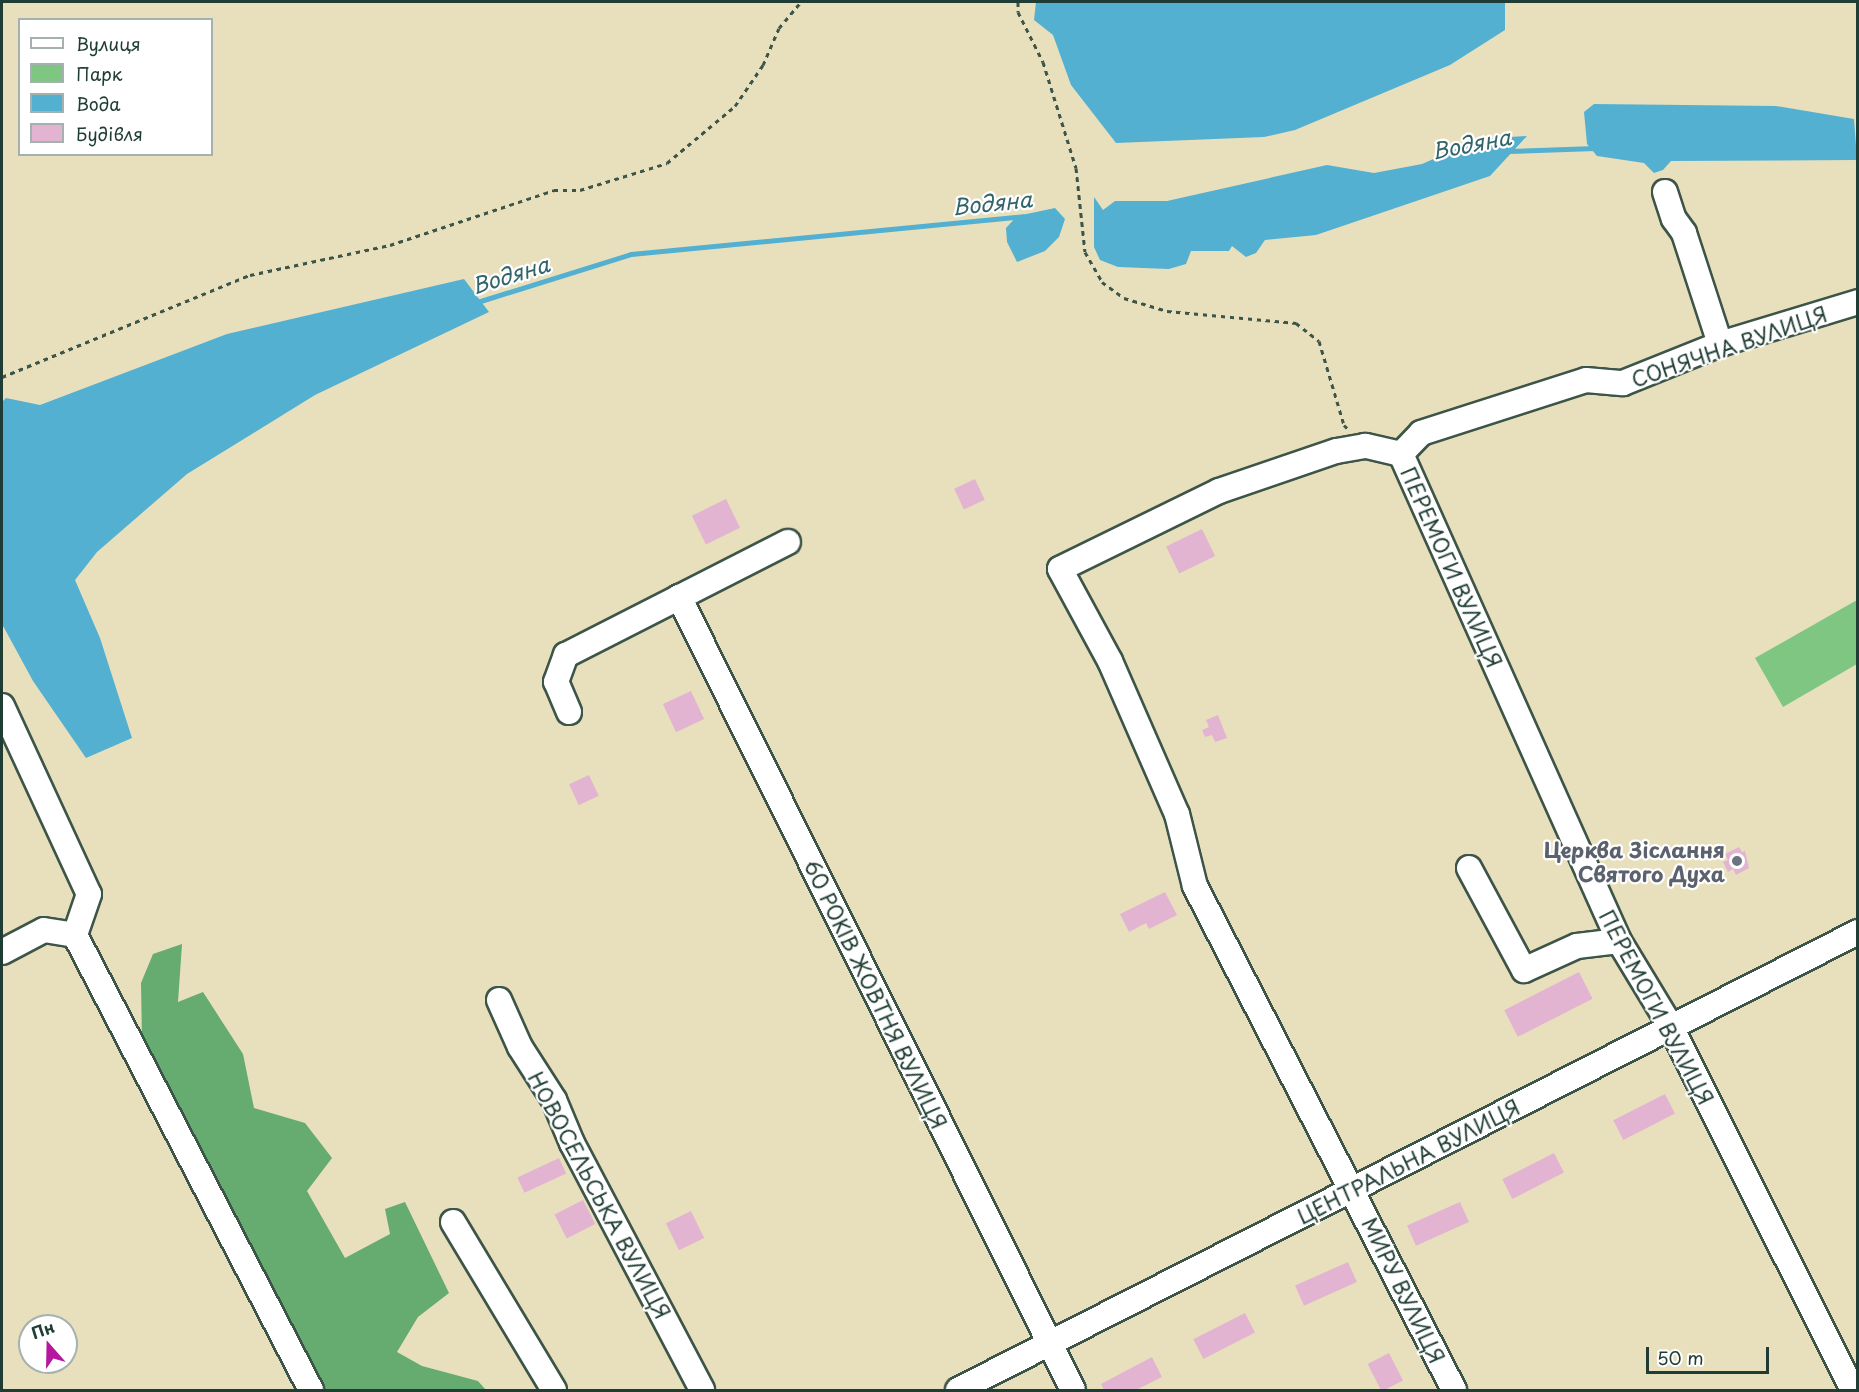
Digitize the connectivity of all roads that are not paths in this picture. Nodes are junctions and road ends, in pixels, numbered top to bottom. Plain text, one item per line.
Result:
1 (1665, 192) dead end
2 (1857, 302) edge
3 (1720, 344) junction
4 (1401, 454) junction
5 (788, 542) dead end
6 (679, 597) junction
7 (2, 706) edge
8 (569, 712) dead end
9 (1469, 868) dead end
10 (1857, 932) edge
11 (75, 935) junction
12 (1619, 941) junction
13 (2, 952) edge
14 (499, 1000) dead end
15 (1671, 1027) junction
16 (1354, 1189) junction
17 (453, 1222) dead end
18 (1050, 1344) junction
19 (311, 1390) edge
20 (554, 1390) edge
21 (702, 1390) edge
22 (958, 1390) edge
23 (1073, 1390) edge
24 (1454, 1390) edge
25 (1852, 1390) edge

1 - 3 street
2 - 3 street, СОНЯЧНА ВУЛИЦЯ
3 - 4 street, СОНЯЧНА ВУЛИЦЯ
4 - 12 street, ПЕРЕМОГИ ВУЛИЦЯ
4 - 16 street, МИРУ ВУЛИЦЯ
5 - 6 street
6 - 8 street
6 - 18 street, 60 РОКІВ ЖОВТНЯ ВУЛИЦЯ
7 - 11 street
9 - 12 street
10 - 15 street, ЦЕНТРАЛЬНА ВУЛИЦЯ
11 - 13 street
11 - 19 street
12 - 15 street, ПЕРЕМОГИ ВУЛИЦЯ
14 - 21 street, НОВОСЕЛЬСЬКА ВУЛИЦЯ
15 - 16 street, ЦЕНТРАЛЬНА ВУЛИЦЯ
15 - 25 street, ПЕРЕМОГИ ВУЛИЦЯ
16 - 18 street, ЦЕНТРАЛЬНА ВУЛИЦЯ
16 - 24 street, МИРУ ВУЛИЦЯ
17 - 20 street
18 - 22 street, ЦЕНТРАЛЬНА ВУЛИЦЯ
18 - 23 street, 60 РОКІВ ЖОВТНЯ ВУЛИЦЯ

